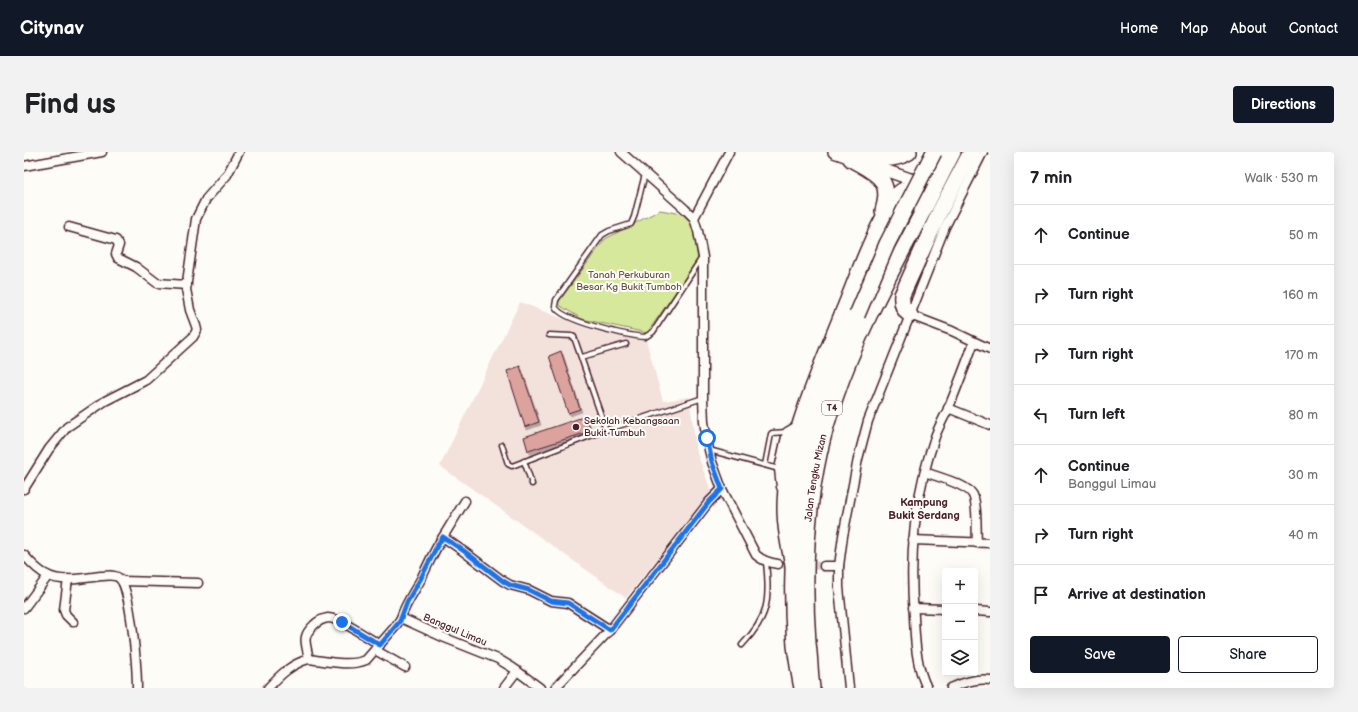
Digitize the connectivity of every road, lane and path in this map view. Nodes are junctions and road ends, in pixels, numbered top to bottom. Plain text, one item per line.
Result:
1 (102, 152) edge
2 (239, 152) edge
3 (622, 152) edge
4 (729, 152) edge
5 (834, 152) edge
6 (909, 152) edge
7 (940, 152) edge
8 (971, 152) edge
9 (983, 152) edge
10 (850, 155) edge
11 (24, 166) edge
12 (645, 173) junction
13 (694, 218) junction
14 (879, 225) junction
15 (69, 227) dead end
16 (703, 257) junction
17 (187, 285) junction
18 (872, 309) junction
19 (910, 315) junction
20 (549, 335) dead end
21 (974, 342) junction
22 (626, 344) dead end
23 (990, 349) edge
24 (582, 358) junction
25 (703, 398) junction
26 (948, 408) junction
27 (801, 423) junction
28 (990, 425) edge
29 (606, 430) junction
30 (787, 432) junction
31 (502, 445) dead end
32 (709, 450) junction
33 (524, 461) junction
34 (765, 465) junction
35 (779, 469) junction
36 (925, 472) junction
37 (532, 484) dead end
38 (24, 489) edge
39 (722, 489) junction
40 (465, 501) dead end
41 (785, 508) junction
42 (443, 537) junction
43 (913, 540) junction
44 (977, 543) junction
45 (990, 543) edge
46 (24, 555) edge
47 (766, 562) junction
48 (778, 564) tunnel mouth
49 (824, 566) tunnel mouth
50 (839, 566) junction
51 (794, 568) junction
52 (48, 576) junction
53 (68, 579) junction
54 (122, 581) junction
55 (198, 583) dead end
56 (24, 608) edge
57 (913, 608) junction
58 (942, 609) edge
59 (978, 611) edge
60 (990, 612) edge
61 (401, 618) junction
62 (73, 622) dead end
63 (610, 630) junction
64 (742, 645) dead end
65 (378, 647) junction
66 (809, 649) junction
67 (308, 659) junction
68 (405, 667) dead end
69 (517, 671) junction
70 (990, 680) edge
71 (137, 688) edge
72 (268, 688) edge
73 (504, 688) edge
74 (540, 688) edge
75 (555, 688) edge
76 (802, 688) edge
77 (812, 688) edge
78 (819, 688) edge
79 (849, 688) edge
80 (927, 688) edge
81 (952, 688) edge

1 - 11 street
2 - 17 street
3 - 12 street
4 - 13 street
5 - 10 main road
6 - 10 highway
7 - 10 main road
7 - 18 highway, Jalan Tengku Mizan / T4
7 - 51 highway, Jalan Tengku Mizan / T4, bridge
8 - 19 highway
9 - 19 street
10 - 14 highway
12 - 13 street
12 - 16 lane
13 - 16 street
14 - 18 highway
14 - 27 highway
15 - 17 street
16 - 25 street
17 - 38 street
18 - 66 highway, Jalan Tengku Mizan / T4
19 - 21 street
19 - 50 street
20 - 24 lane
21 - 23 street
21 - 26 street
22 - 24 lane
24 - 29 lane
25 - 29 lane
25 - 32 street
26 - 28 street
26 - 36 street
27 - 30 street
27 - 41 highway
29 - 33 lane
30 - 34 lane
30 - 35 street
31 - 33 lane
32 - 34 lane
32 - 39 street
33 - 37 lane
34 - 35 lane
35 - 41 street
36 - 43 street
36 - 44 street
39 - 47 street
39 - 63 street
40 - 42 street
41 - 51 highway
42 - 61 street
42 - 63 street
43 - 44 street
43 - 57 street
44 - 45 street
46 - 52 street
47 - 48 street
47 - 64 lane
49 - 50 street
50 - 79 street
51 - 76 highway, Jalan Tengku Mizan / T4
52 - 53 street
52 - 56 street
53 - 54 street
53 - 62 street
54 - 55 street
54 - 71 street
57 - 58 street
57 - 80 street
59 - 60 street
61 - 65 street
61 - 69 street, Banggul Limau
63 - 75 street
65 - 67 street
65 - 67 street
65 - 68 street
66 - 77 highway, Jalan Tengku Mizan / T4
66 - 78 highway
67 - 72 street
69 - 73 street
69 - 74 street, Banggul Limau
70 - 81 street

